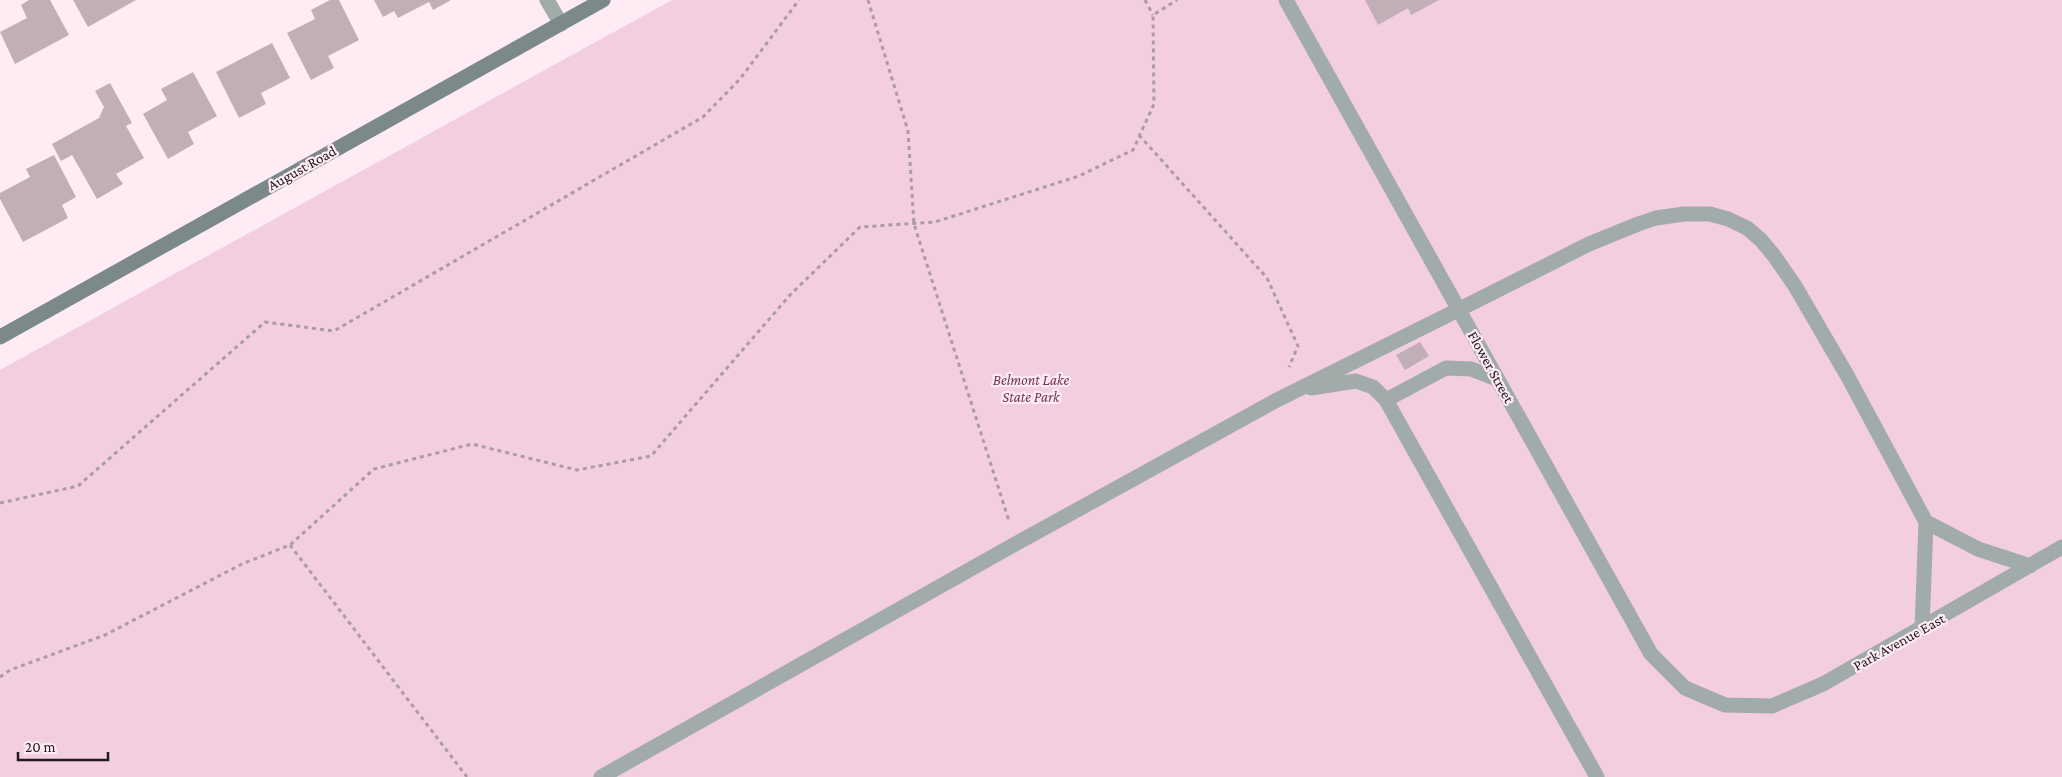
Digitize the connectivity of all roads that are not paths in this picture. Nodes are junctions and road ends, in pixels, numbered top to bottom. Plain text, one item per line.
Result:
1 (547, 0) edge
2 (603, 0) edge
3 (1286, 0) edge
4 (561, 24) junction
5 (1458, 310) junction
6 (0, 337) edge
7 (1498, 378) junction
8 (1281, 397) junction
9 (1386, 400) junction
10 (1926, 522) junction
11 (2062, 547) edge
12 (2030, 566) junction
13 (1922, 629) junction
14 (1725, 705) joint
15 (602, 777) edge
16 (1597, 777) edge

1 - 4 street
2 - 4 street, August Road
3 - 5 street, Flower Street
4 - 6 street, August Road
5 - 7 street, Flower Street
5 - 8 street
5 - 10 street
7 - 9 street
7 - 14 street, Flower Street
8 - 9 street
8 - 15 street
9 - 16 street
10 - 12 street
10 - 13 street
11 - 12 street, Park Avenue East
12 - 13 street, Park Avenue East
13 - 14 street, Park Avenue East

